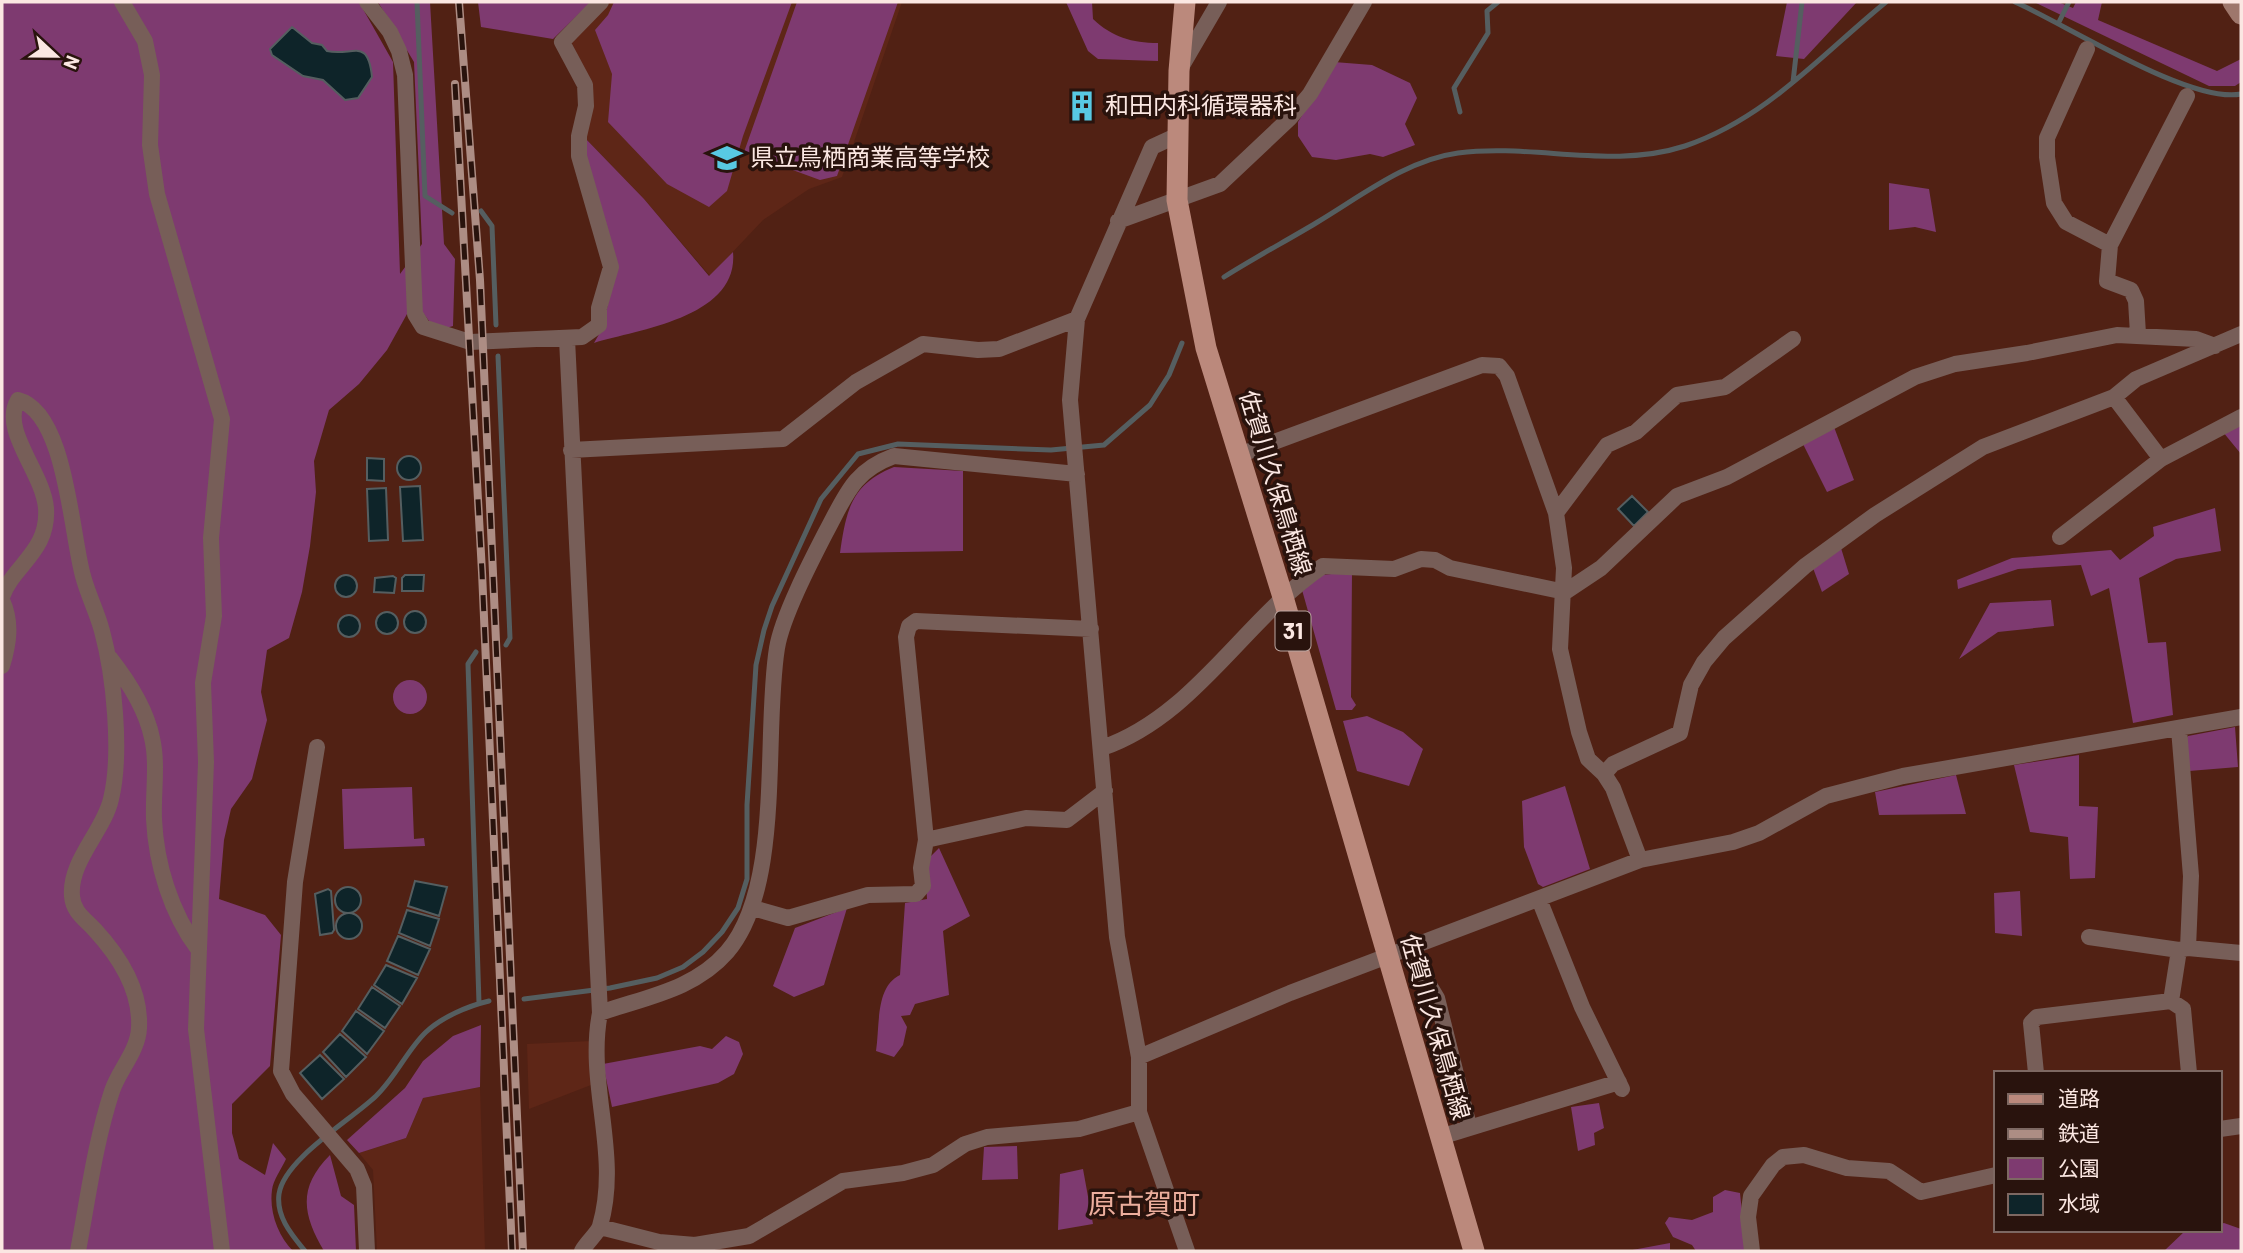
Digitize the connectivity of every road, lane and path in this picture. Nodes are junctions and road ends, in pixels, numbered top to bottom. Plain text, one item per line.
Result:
1 (122, 2) edge
2 (367, 2) edge
3 (601, 2) edge
4 (1185, 2) edge
5 (1219, 2) edge
6 (1364, 2) edge
7 (2233, 2) edge
8 (2241, 14) edge
9 (2087, 49) dead end
10 (1179, 71) junction
11 (2187, 96) dead end
12 (1178, 135) junction
13 (1177, 200) junction
14 (1118, 221) junction
15 (2110, 245) junction
16 (1077, 319) junction
17 (2138, 334) junction
18 (2241, 334) edge
19 (566, 339) junction
20 (1793, 339) dead end
21 (2216, 346) junction
22 (2114, 397) junction
23 (2241, 416) edge
24 (571, 450) junction
25 (1239, 455) junction
26 (2161, 459) junction
27 (1076, 470) junction
28 (1556, 513) junction
29 (2060, 537) dead end
30 (1564, 592) junction
31 (1283, 597) junction
32 (2, 599) edge
33 (1091, 629) junction
34 (108, 656) junction
35 (2, 666) edge
36 (2241, 717) edge
37 (2179, 729) junction
38 (317, 747) dead end
39 (1102, 748) junction
40 (1604, 774) junction
41 (1105, 791) junction
42 (926, 840) junction
43 (1640, 860) junction
44 (1539, 899) junction
45 (753, 908) junction
46 (2090, 937) dead end
47 (1407, 948) junction
48 (198, 949) junction
49 (2184, 949) junction
50 (2241, 953) edge
51 (1386, 955) junction
52 (2171, 1001) junction
53 (599, 1008) junction
54 (1139, 1057) junction
55 (2036, 1071) edge
56 (2189, 1071) edge
57 (1139, 1112) junction
58 (1469, 1126) junction
59 (2241, 1126) edge
60 (2222, 1129) edge
61 (1440, 1137) junction
62 (1994, 1175) edge
63 (600, 1227) junction
64 (749, 1244) edge
65 (78, 1251) edge
66 (222, 1251) edge
67 (367, 1251) edge
68 (582, 1251) edge
69 (1187, 1251) edge
70 (1474, 1251) edge
71 (1752, 1251) edge

1 - 48 street
2 - 19 street
3 - 19 street
4 - 10 main road, 佐賀川久保鳥栖線 / 31
5 - 10 street
6 - 13 street
7 - 8 street
9 - 15 street
10 - 12 main road, 佐賀川久保鳥栖線 / 31
11 - 15 street
12 - 13 main road, 佐賀川久保鳥栖線 / 31
12 - 14 street
13 - 14 street
13 - 25 main road, 佐賀川久保鳥栖線 / 31
14 - 16 street
15 - 17 street
16 - 24 street
16 - 27 street
17 - 21 street
17 - 30 street
18 - 21 street
19 - 24 street
20 - 28 street
21 - 22 street
22 - 26 street
22 - 40 street
23 - 26 street
24 - 53 street
25 - 28 street
25 - 31 main road, 佐賀川久保鳥栖線 / 31
26 - 29 street
27 - 33 street
27 - 45 street
28 - 30 street
30 - 31 street
30 - 40 street
31 - 39 street
31 - 51 main road, 佐賀川久保鳥栖線 / 31
32 - 34 street
32 - 35 street
33 - 39 street
33 - 42 street
34 - 48 street
34 - 65 street
36 - 37 street
37 - 43 street
37 - 49 street
38 - 67 street
39 - 41 street
40 - 43 street
41 - 42 street
41 - 54 street
42 - 45 street
43 - 44 street
44 - 47 street
44 - 58 street
45 - 53 street
46 - 49 street
47 - 51 street
47 - 58 street
48 - 66 street
49 - 50 street
49 - 52 street
51 - 54 street
51 - 61 main road, 佐賀川久保鳥栖線 / 31
52 - 55 street
52 - 56 street
53 - 63 street
54 - 57 street
57 - 64 street
57 - 69 street
58 - 61 street
59 - 60 street
61 - 70 main road, 佐賀川久保鳥栖線 / 31
62 - 71 street
63 - 64 street
63 - 68 street

